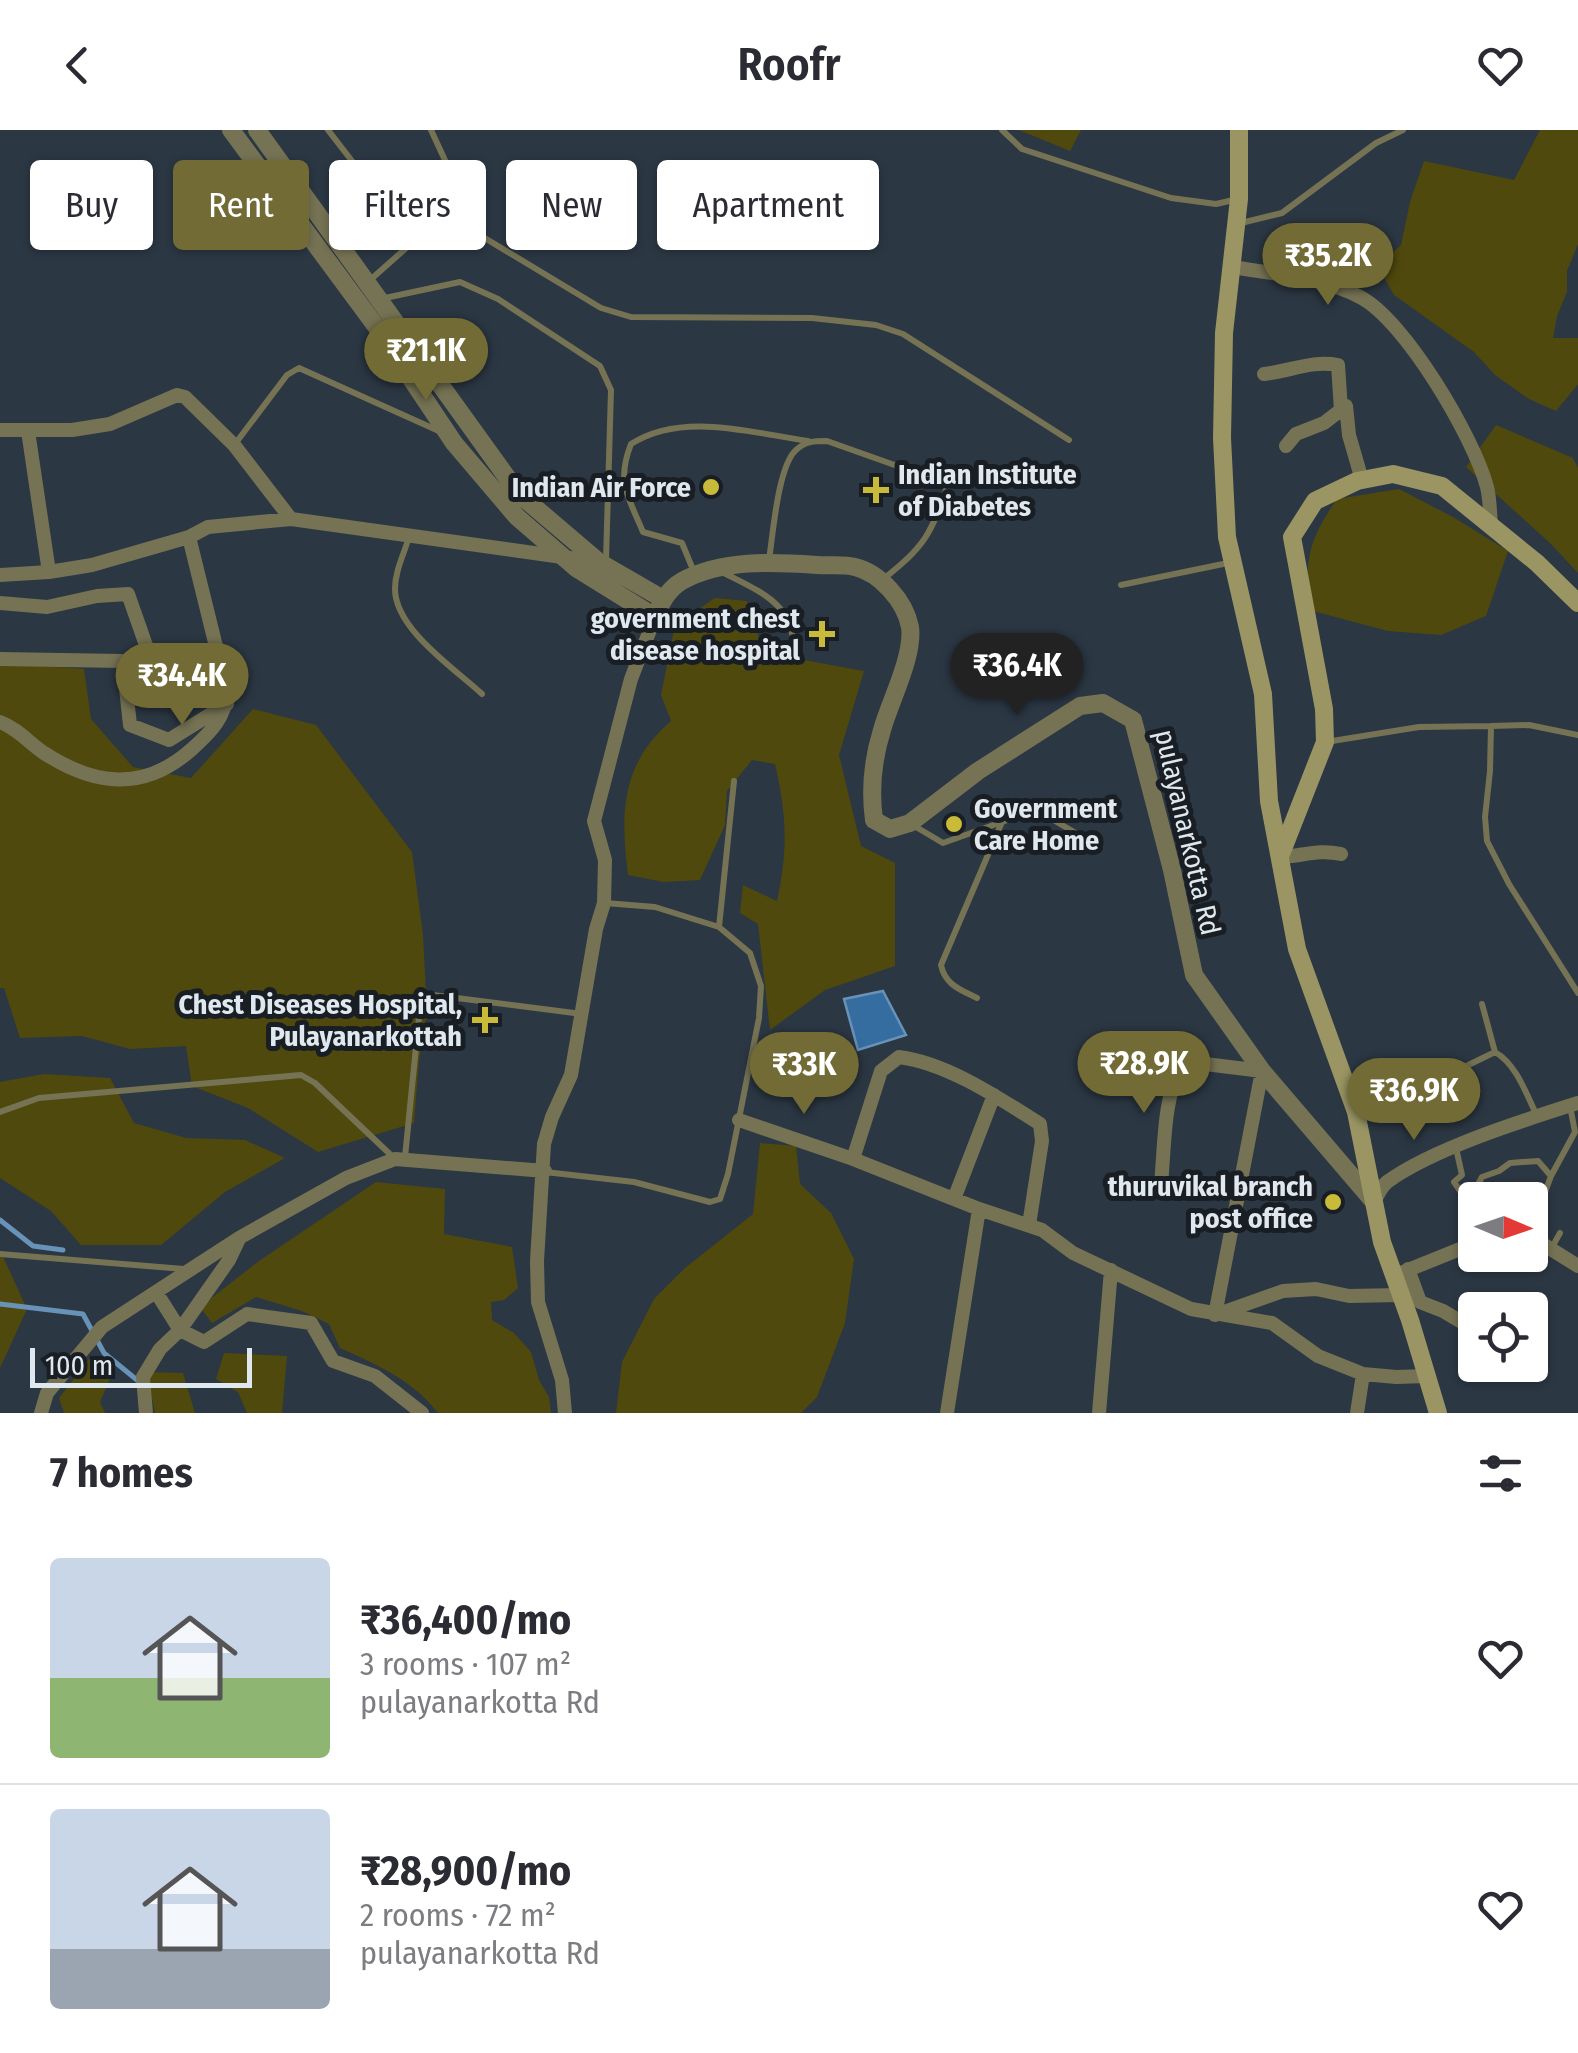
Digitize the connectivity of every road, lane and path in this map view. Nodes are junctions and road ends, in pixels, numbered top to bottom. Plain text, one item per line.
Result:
1 (231, 130) edge
2 (258, 130) edge
3 (328, 130) edge
4 (430, 130) edge
5 (1002, 130) edge
6 (1239, 130) edge
7 (1403, 130) edge
8 (351, 160) edge
9 (445, 160) edge
10 (1239, 199) junction
11 (1236, 225) junction
12 (486, 238) edge
13 (403, 250) edge
14 (1232, 267) junction
15 (367, 282) junction
16 (382, 299) junction
17 (1264, 374) dead end
18 (1341, 410) junction
19 (0, 430) edge
20 (28, 431) junction
21 (449, 436) junction
22 (1069, 440) dead end
23 (810, 441) junction
24 (234, 446) junction
25 (1286, 446) dead end
26 (1362, 480) junction
27 (291, 519) junction
28 (1491, 526) junction
29 (410, 535) junction
30 (189, 537) junction
31 (562, 557) junction
32 (768, 562) junction
33 (1234, 562) junction
34 (602, 564) junction
35 (716, 569) junction
36 (49, 572) junction
37 (0, 575) edge
38 (696, 575) junction
39 (881, 581) junction
40 (1122, 584) dead end
41 (663, 598) junction
42 (0, 603) edge
43 (1578, 603) edge
44 (655, 617) junction
45 (148, 651) dead end
46 (793, 653) dead end
47 (0, 659) edge
48 (482, 694) dead end
49 (226, 704) junction
50 (0, 722) edge
51 (1491, 726) junction
52 (1578, 735) edge
53 (1325, 742) junction
54 (734, 781) dead end
55 (1002, 822) junction
56 (910, 823) junction
57 (1091, 842) dead end
58 (1342, 854) dead end
59 (1280, 858) junction
60 (604, 903) junction
61 (719, 927) junction
62 (1578, 993) edge
63 (978, 998) dead end
64 (1482, 1004) dead end
65 (583, 1014) junction
66 (1496, 1052) junction
67 (1132, 1055) dead end
68 (1182, 1062) junction
69 (1262, 1071) junction
70 (994, 1095) junction
71 (1574, 1104) edge
72 (0, 1112) edge
73 (1356, 1112) junction
74 (1537, 1117) junction
75 (739, 1120) junction
76 (1456, 1147) junction
77 (400, 1159) junction
78 (852, 1159) junction
79 (545, 1172) junction
80 (1551, 1176) junction
81 (1161, 1184) dead end
82 (1548, 1184) edge
83 (954, 1199) junction
84 (1374, 1202) junction
85 (980, 1209) junction
86 (1029, 1225) junction
87 (1560, 1233) dead end
88 (239, 1238) junction
89 (1548, 1247) edge
90 (1551, 1249) junction
91 (1458, 1250) edge
92 (0, 1254) edge
93 (1578, 1266) edge
94 (190, 1270) junction
95 (1110, 1270) junction
96 (1401, 1273) junction
97 (156, 1292) junction
98 (1401, 1295) junction
99 (1215, 1315) junction
100 (1458, 1321) edge
101 (180, 1330) junction
102 (1362, 1374) junction
103 (1427, 1376) junction
104 (41, 1413) edge
105 (146, 1413) edge
106 (422, 1413) edge
107 (566, 1413) edge
108 (947, 1413) edge
109 (1098, 1413) edge
110 (1357, 1413) edge
111 (1438, 1413) edge

1 - 21 street
2 - 15 street
3 - 8 lane
4 - 9 lane
5 - 10 lane
6 - 10 main road
7 - 11 lane
10 - 11 main road
11 - 14 main road
12 - 22 lane
13 - 15 lane
14 - 28 street
14 - 33 main road
15 - 16 street
16 - 34 street
16 - 34 lane
17 - 18 street
18 - 25 street
18 - 26 street
19 - 20 street
20 - 24 street
20 - 36 street
21 - 24 lane
21 - 31 street
23 - 32 lane
23 - 38 lane
23 - 39 lane
24 - 27 street
26 - 28 main road
26 - 53 main road
27 - 29 street
27 - 30 street
28 - 43 main road
29 - 31 street
29 - 48 lane
30 - 36 street
30 - 49 street
31 - 34 street
31 - 44 street
32 - 35 street
32 - 39 street
33 - 40 lane
33 - 59 main road
34 - 41 street
35 - 38 street
35 - 46 lane
36 - 37 street
38 - 41 street
39 - 56 street
41 - 44 street
42 - 45 street
44 - 60 street
47 - 49 street
49 - 50 street
51 - 52 lane
51 - 53 lane
51 - 62 lane
53 - 59 main road
54 - 61 lane
55 - 56 lane
55 - 57 lane
55 - 63 lane
56 - 69 street, pulayanarkotta Rd
58 - 59 street
59 - 73 main road
60 - 61 lane
60 - 65 street
61 - 75 lane
64 - 66 lane
65 - 77 lane
65 - 79 street
66 - 73 lane
66 - 74 lane
67 - 68 street
68 - 69 street
68 - 81 street
69 - 84 street, pulayanarkotta Rd
69 - 99 street
70 - 78 street
70 - 83 street
70 - 86 street
71 - 74 street
71 - 80 lane
72 - 77 lane
73 - 84 main road
74 - 76 street
75 - 78 street
75 - 79 lane
76 - 80 lane
76 - 84 street
77 - 79 street
77 - 88 street
78 - 83 street
79 - 107 street
80 - 82 lane
83 - 85 street
84 - 96 main road
85 - 86 street
85 - 108 street
86 - 95 street
87 - 90 lane
88 - 94 street
88 - 101 street
89 - 90 street
90 - 93 street
91 - 96 street
92 - 94 lane
94 - 97 street
95 - 99 street
95 - 109 street
96 - 98 main road
96 - 100 street
97 - 101 street
97 - 104 street
98 - 99 street
98 - 103 main road
99 - 102 street
101 - 105 street
101 - 106 street
102 - 103 street
102 - 110 street
103 - 111 main road

